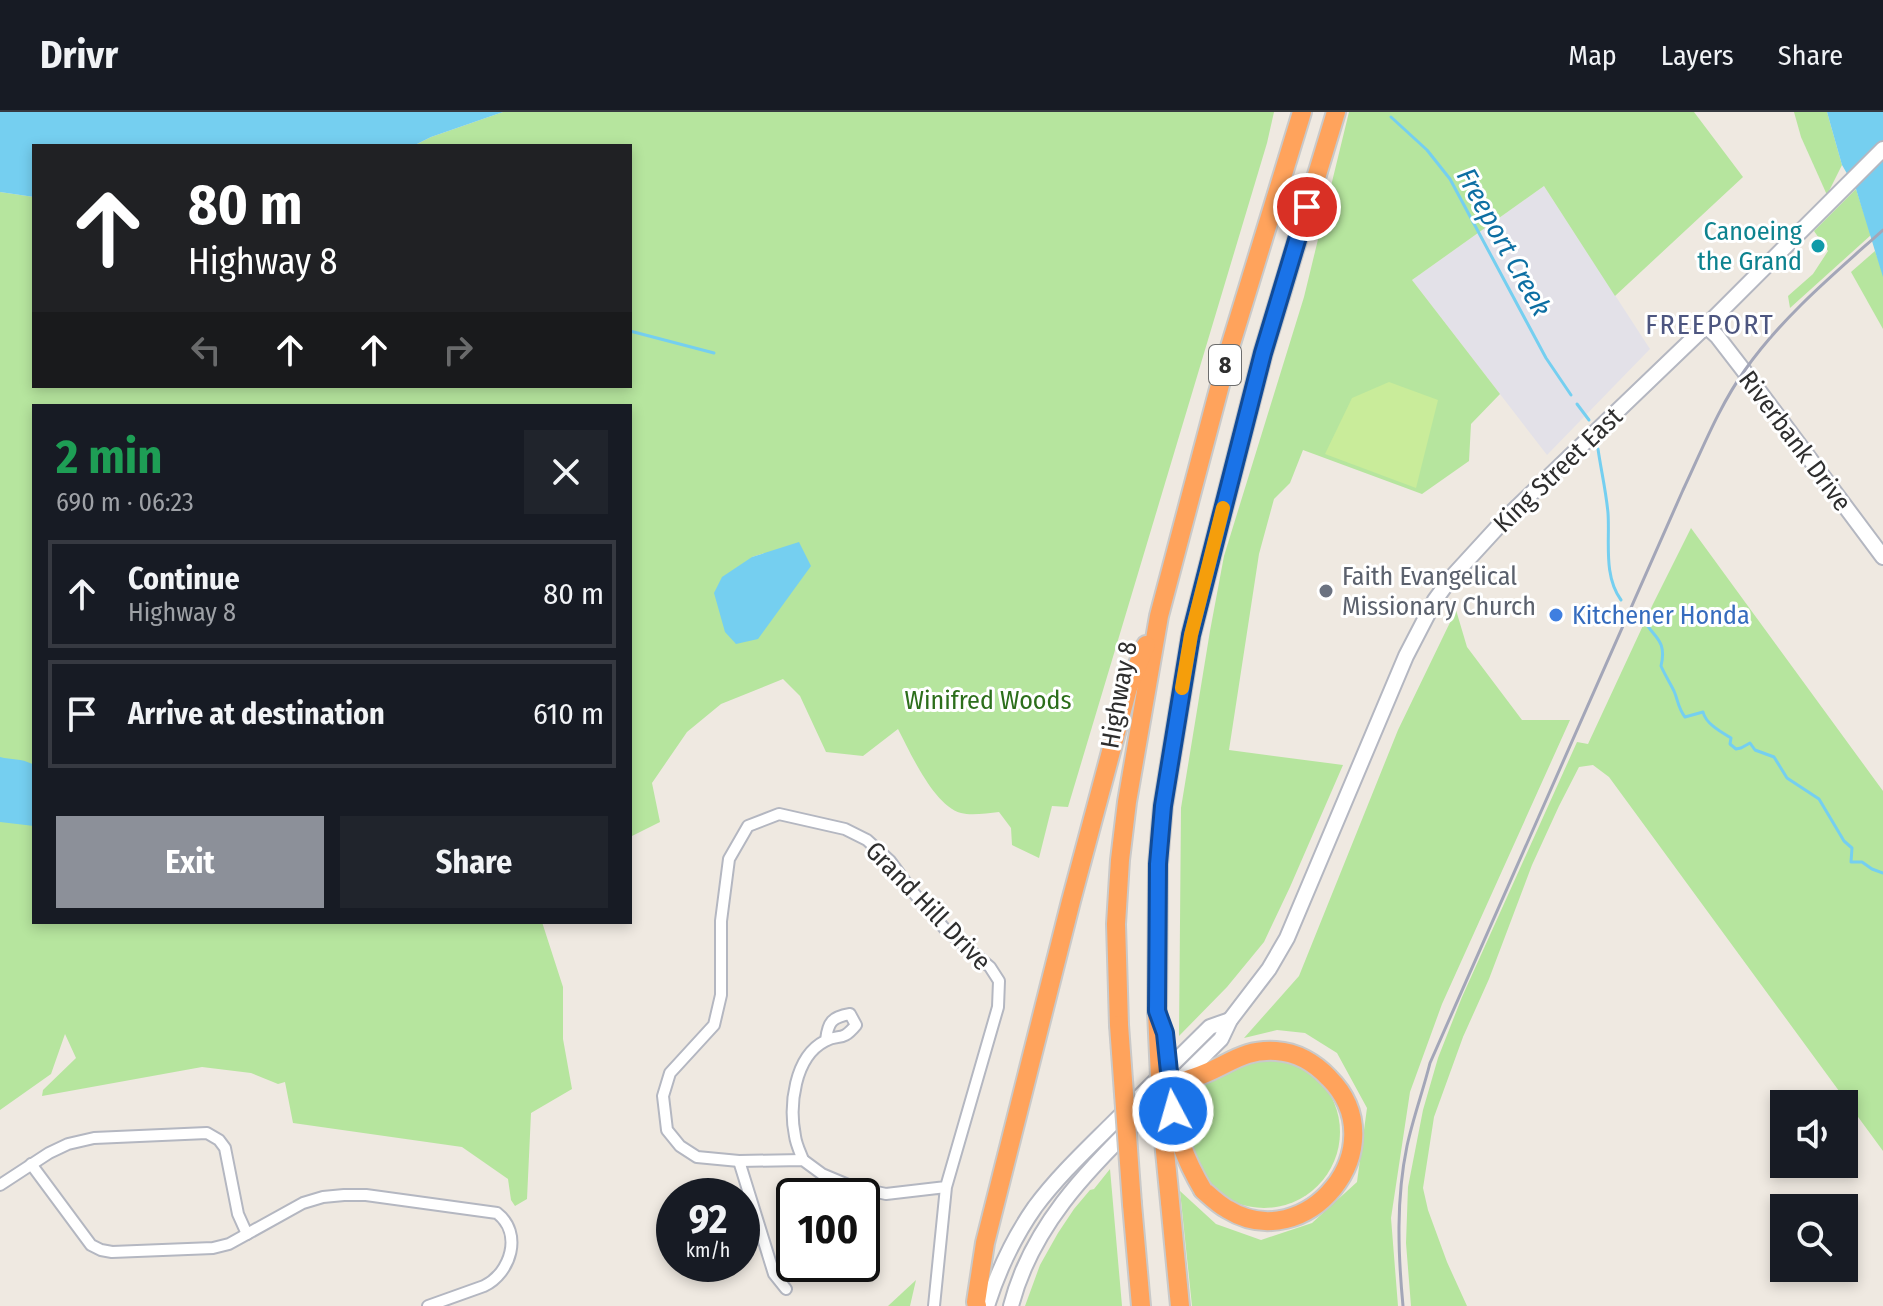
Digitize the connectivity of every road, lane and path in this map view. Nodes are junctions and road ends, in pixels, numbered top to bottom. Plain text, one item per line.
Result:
1 (1302, 112) edge
2 (1336, 112) edge
3 (1883, 149) edge
4 (1706, 326) junction
5 (1883, 557) edge
6 (1159, 616) junction
7 (1157, 1011) junction
8 (1230, 1020) junction
9 (826, 1040) dead end
10 (1177, 1083) junction
11 (803, 1160) junction
12 (739, 1161) junction
13 (31, 1164) junction
14 (0, 1185) edge
15 (946, 1187) junction
16 (247, 1234) junction
17 (786, 1289) dead end
18 (428, 1306) edge
19 (934, 1306) edge
20 (977, 1306) edge
21 (987, 1306) edge
22 (1011, 1306) edge
23 (1141, 1306) edge
24 (1180, 1306) edge

1 - 6 highway, Highway 8 / 8
2 - 7 highway, 8
3 - 4 main road, King Street East
4 - 5 main road, Riverbank Drive
4 - 8 main road, King Street East
6 - 20 highway
6 - 23 highway, Highway 8 / 8, bridge
7 - 10 highway, bridge
7 - 24 highway, 8, bridge
8 - 10 main road, King Street East
8 - 21 main road, King Street East
9 - 11 street
10 - 22 main road, King Street East
11 - 12 street, Grand Hill Drive
11 - 15 street
12 - 15 street, Grand Hill Drive
12 - 17 street
13 - 14 street
13 - 16 street
13 - 16 street
15 - 19 street, Grand Hill Drive
16 - 18 street

